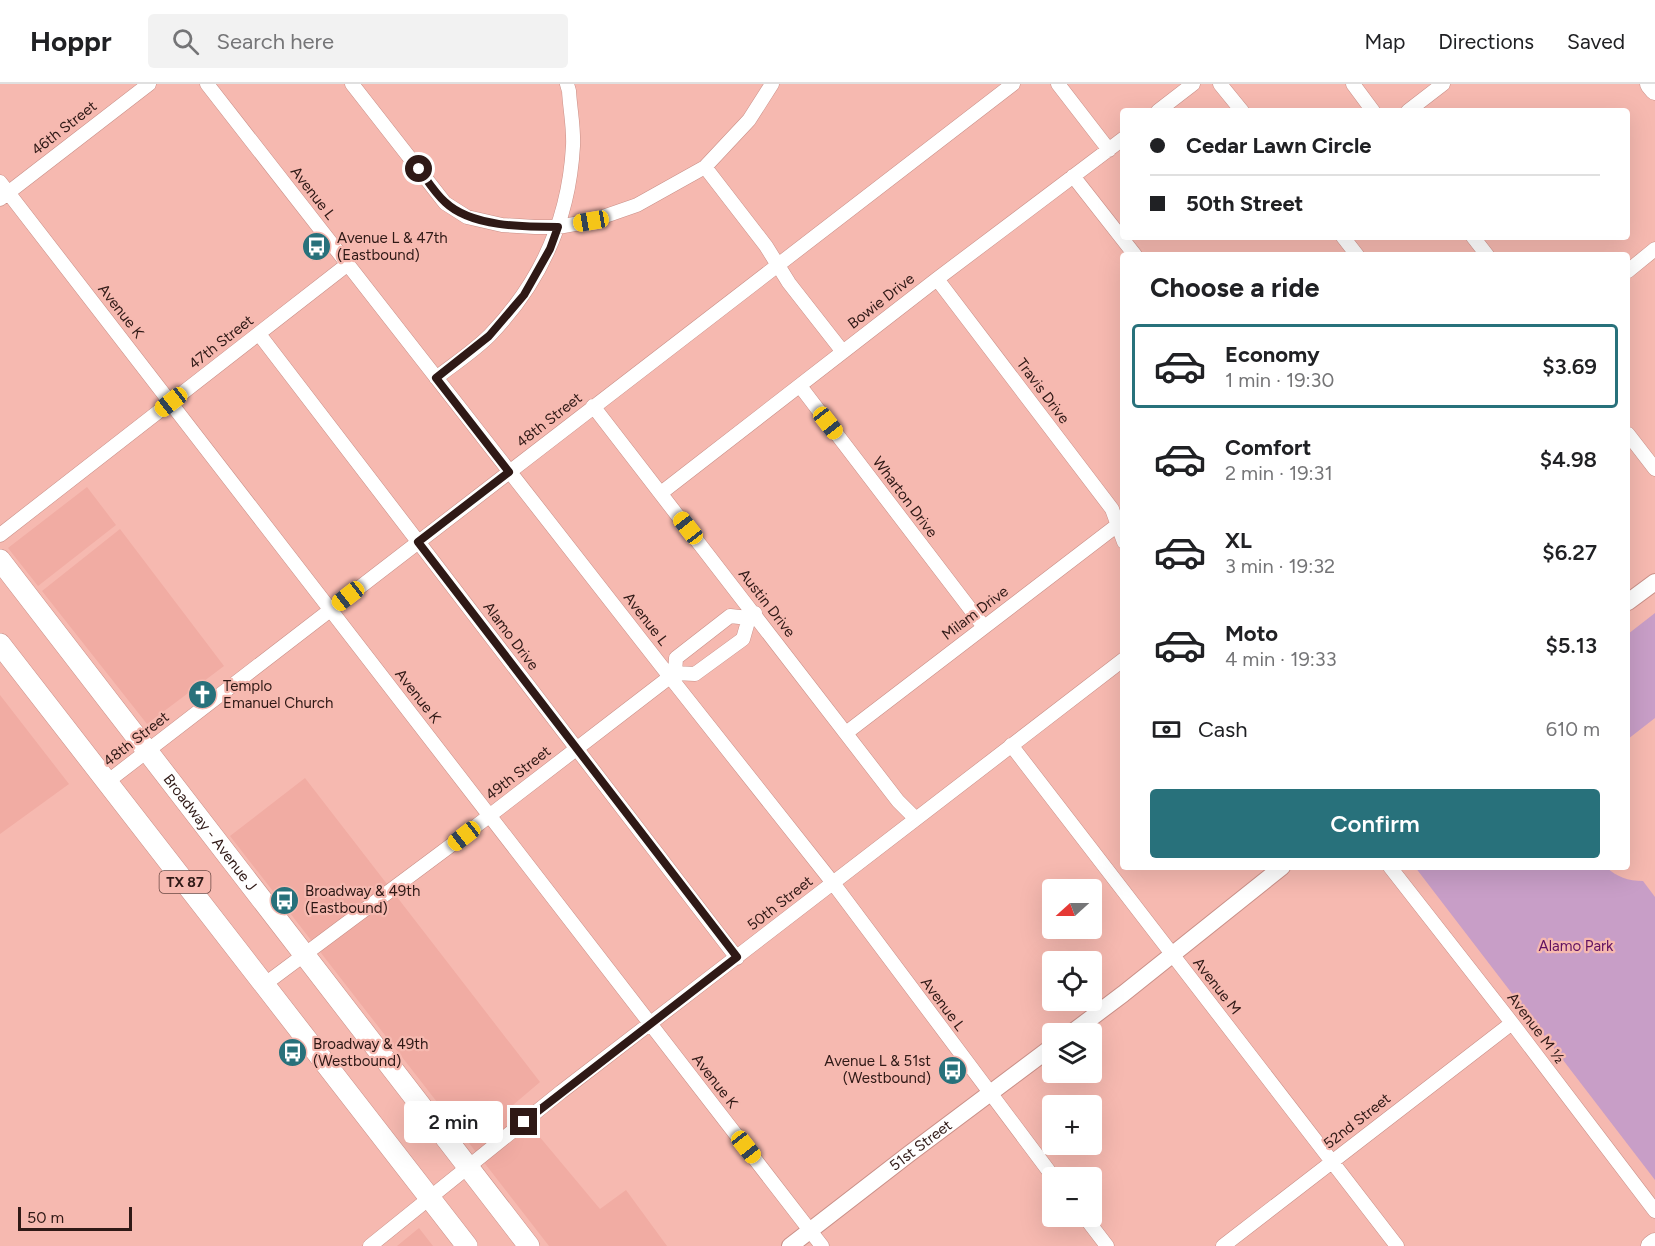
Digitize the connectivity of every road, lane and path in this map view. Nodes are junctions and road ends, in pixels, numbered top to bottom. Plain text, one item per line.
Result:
1 (149, 84) edge
2 (207, 84) edge
3 (352, 84) edge
4 (567, 84) edge
5 (772, 84) edge
6 (1013, 84) edge
7 (1058, 84) edge
8 (1193, 84) edge
9 (1220, 84) edge
10 (1353, 84) edge
11 (1443, 84) edge
12 (1650, 84) edge
13 (1655, 90) edge
14 (1162, 108) edge
15 (1240, 108) edge
16 (1371, 108) edge
17 (1412, 108) edge
18 (1120, 141) edge
19 (1109, 150) junction
20 (705, 167) junction
21 (1073, 176) junction
22 (3, 191) edge
23 (558, 227) junction
24 (1120, 236) edge
25 (1123, 240) edge
26 (1345, 240) edge
27 (1475, 240) edge
28 (1655, 249) edge
29 (1133, 252) edge
30 (1355, 252) edge
31 (1485, 252) edge
32 (348, 264) junction
33 (777, 265) junction
34 (1630, 269) edge
35 (937, 279) junction
36 (259, 334) junction
37 (843, 352) junction
38 (436, 378) junction
39 (800, 386) junction
40 (171, 402) junction
41 (593, 406) junction
42 (1630, 437) edge
43 (1655, 469) edge
44 (509, 472) junction
45 (661, 493) junction
46 (1120, 523) edge
47 (0, 535) edge
48 (418, 542) junction
49 (0, 560) edge
50 (1655, 582) edge
51 (1630, 601) edge
52 (331, 610) junction
53 (752, 615) junction
54 (984, 627) junction
55 (0, 644) edge
56 (1120, 662) edge
57 (672, 675) junction
58 (846, 733) junction
59 (1011, 745) junction
60 (577, 749) junction
61 (147, 751) junction
62 (107, 782) junction
63 (490, 816) junction
64 (916, 819) junction
65 (1278, 870) edge
66 (1392, 870) edge
67 (833, 883) junction
68 (1172, 954) junction
69 (305, 955) junction
70 (737, 957) junction
71 (265, 984) junction
72 (1084, 1023) edge
73 (1512, 1023) junction
74 (651, 1024) junction
75 (1042, 1054) edge
76 (990, 1093) junction
77 (1332, 1162) junction
78 (468, 1166) junction
79 (1046, 1167) edge
80 (429, 1197) junction
81 (1655, 1211) edge
82 (1092, 1227) edge
83 (810, 1231) junction
84 (1655, 1243) edge
85 (370, 1246) edge
86 (467, 1246) edge
87 (529, 1246) edge
88 (790, 1246) edge
89 (822, 1246) edge
90 (1107, 1246) edge
91 (1223, 1246) edge
92 (1397, 1246) edge
93 (1651, 1246) edge

1 - 22 street, 46th Street
2 - 32 street, Avenue L
3 - 23 street
4 - 23 street
5 - 20 street
6 - 33 street, 48th Street
7 - 19 street
8 - 14 street
9 - 15 street
10 - 16 street
11 - 17 street
12 - 13 main road
18 - 19 street, Bowie Drive
19 - 21 street, Bowie Drive
20 - 23 street
20 - 33 street
21 - 24 street
21 - 35 street, Bowie Drive
22 - 40 street, Avenue K
23 - 38 street
25 - 29 street
26 - 30 street
27 - 31 street
28 - 34 street
32 - 36 street, 47th Street
32 - 38 street, Avenue L
33 - 37 street
33 - 41 street, 48th Street
35 - 37 street, Bowie Drive
35 - 46 street, Travis Drive
36 - 40 street, 47th Street
36 - 48 street, Alamo Drive
37 - 39 street, Bowie Drive
38 - 44 street, Avenue L
39 - 45 street, Bowie Drive
39 - 54 street, Wharton Drive
40 - 47 street, 47th Street
40 - 52 street, Avenue K
41 - 44 street, 48th Street
41 - 45 street, Austin Drive
42 - 43 street
44 - 48 street, 48th Street
44 - 57 street, Avenue L
45 - 53 street, Austin Drive
46 - 54 street, Milam Drive
48 - 52 street, 48th Street
48 - 60 street, Alamo Drive
49 - 61 main road, Broadway - Avenue J
50 - 51 street
52 - 61 street, 48th Street
52 - 63 street, Avenue K
53 - 57 street, 49th Street
53 - 57 street, 49th Street
53 - 58 street, Austin Drive
54 - 58 street, Milam Drive
55 - 62 main road, TX 87
56 - 59 street, 50th Street
57 - 60 street, 49th Street
57 - 67 street, Avenue L
58 - 64 street, Austin Drive
59 - 64 street, 50th Street
59 - 68 street, Avenue M
60 - 63 street, 49th Street
60 - 70 street, Alamo Drive
61 - 62 street, 48th Street
61 - 69 main road, Broadway - Avenue J
62 - 71 main road, TX 87
63 - 69 street, 49th Street
63 - 74 street, Avenue K
64 - 67 street, 50th Street
65 - 68 street
66 - 73 street, Avenue M ½
67 - 70 street, 50th Street
67 - 76 street, Avenue L
68 - 72 street
68 - 77 street, Avenue M
69 - 71 street, 49th Street
69 - 78 main road, Broadway - Avenue J
70 - 74 street, 50th Street
71 - 80 main road, TX 87
73 - 77 street, 52nd Street
73 - 81 street, Avenue M ½
74 - 78 street, 50th Street
74 - 83 street, Avenue K
75 - 76 street, 51st Street
76 - 79 street, Avenue L
76 - 83 street, 51st Street
77 - 91 street, 52nd Street
77 - 92 street, Avenue M
78 - 80 street, 50th Street
78 - 87 main road, Broadway - Avenue J
80 - 85 street, 50th Street
80 - 86 main road, TX 87
82 - 90 street
83 - 88 street, 51st Street
83 - 89 street, Avenue K
84 - 93 main road

